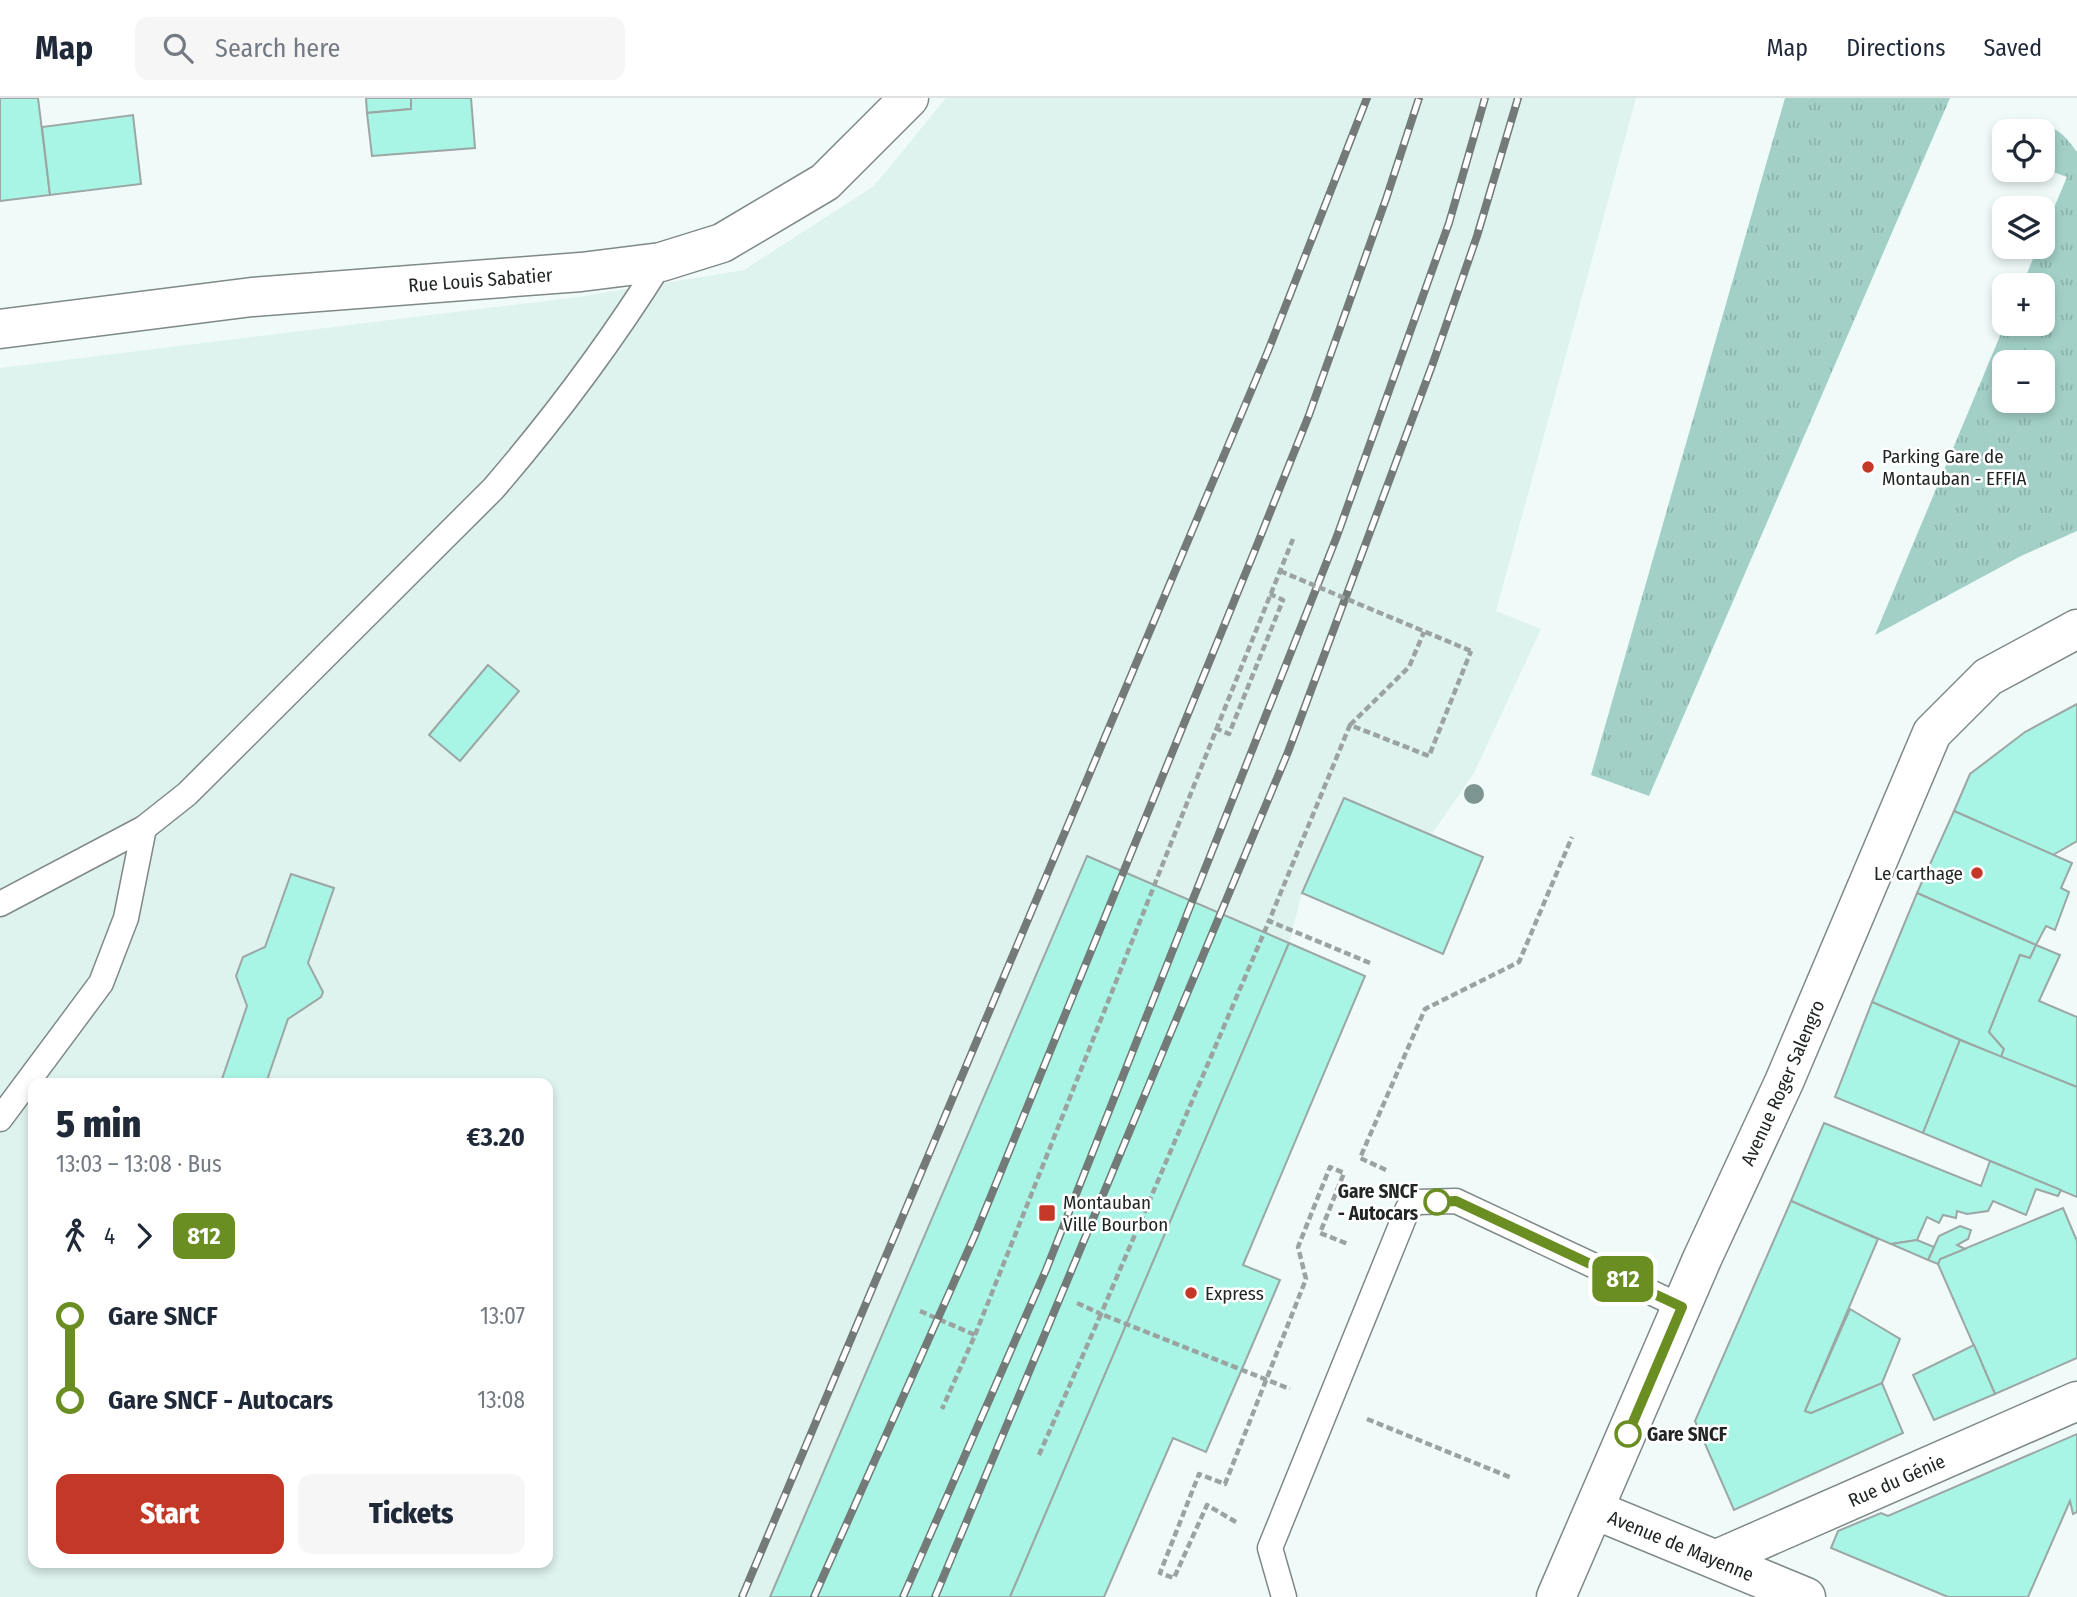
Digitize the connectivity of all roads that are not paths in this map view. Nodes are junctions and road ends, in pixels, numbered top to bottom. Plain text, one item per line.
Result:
1 (909, 98) edge
2 (662, 262) junction
3 (0, 328) edge
4 (2077, 629) edge
5 (144, 828) junction
6 (0, 904) edge
7 (30, 1078) edge
8 (28, 1081) edge
9 (0, 1119) edge
10 (1682, 1307) junction
11 (2077, 1401) edge
12 (1595, 1510) junction
13 (1717, 1559) junction
14 (1284, 1597) edge
15 (1556, 1597) edge
16 (1806, 1597) edge

1 - 2 street, Rue Louis Sabatier
2 - 3 street, Rue Louis Sabatier
2 - 5 lane
4 - 10 street, Avenue Roger Salengro
5 - 6 lane
5 - 7 lane
8 - 9 lane
10 - 12 street, Avenue Roger Salengro
10 - 14 lane
11 - 13 street, Rue du Génie
12 - 13 street, Avenue de Mayenne
12 - 15 street, Avenue Roger Salengro
13 - 16 street, Avenue de Mayenne

